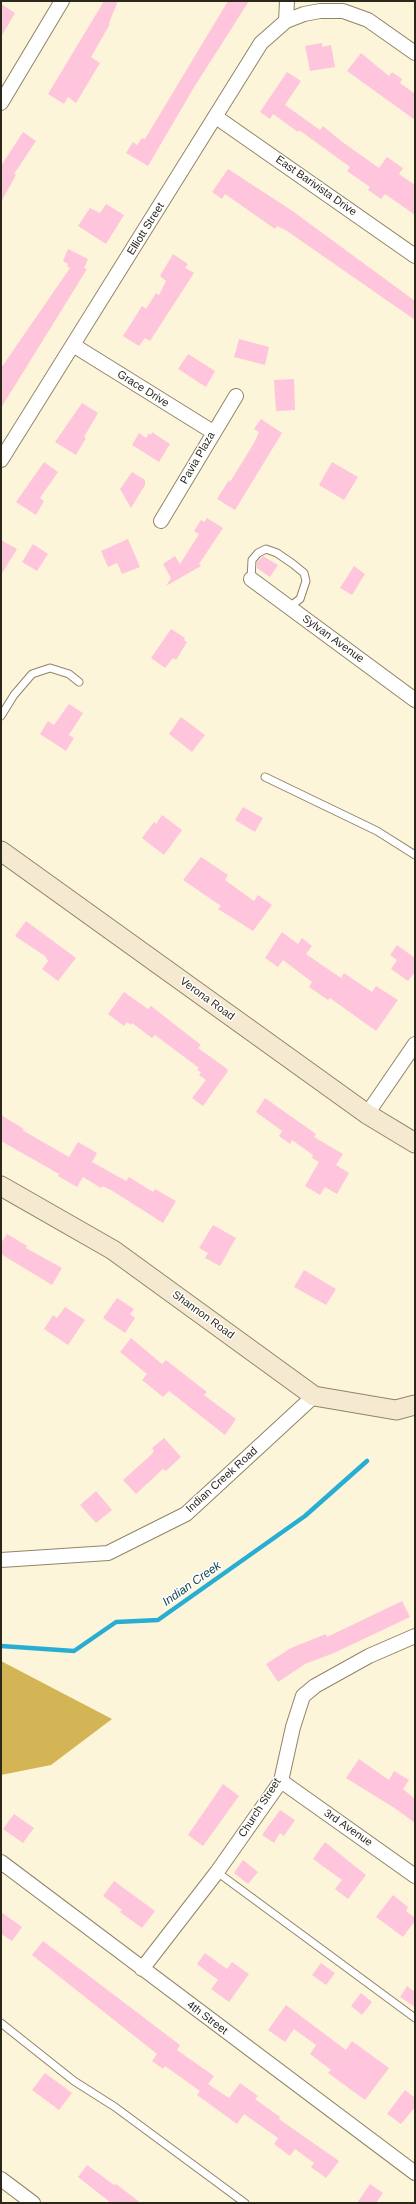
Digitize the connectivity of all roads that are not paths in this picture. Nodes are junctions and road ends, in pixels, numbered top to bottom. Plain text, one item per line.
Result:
1 (62, 1) edge
2 (287, 1) edge
3 (339, 6) edge
4 (286, 21) junction
5 (415, 53) edge
6 (1, 103) edge
7 (216, 117) junction
8 (415, 256) edge
9 (73, 346) junction
10 (236, 396) dead end
11 (213, 432) junction
12 (1, 460) edge
13 (161, 521) dead end
14 (251, 579) joint
15 (290, 608) junction
16 (79, 682) dead end
17 (415, 700) edge
18 (1, 716) edge
19 (265, 777) dead end
20 (1, 851) edge
21 (415, 855) edge
22 (415, 1044) edge
23 (367, 1114) junction
24 (415, 1143) edge
25 (1, 1186) edge
26 (314, 1396) junction
27 (415, 1405) edge
28 (1, 1560) edge
29 (415, 1636) edge
30 (281, 1780) junction
31 (1, 1862) edge
32 (217, 1872) junction
33 (415, 1876) edge
34 (142, 1969) junction
35 (415, 2018) edge
36 (1, 2022) edge
37 (415, 2173) edge
38 (1, 2179) edge
39 (33, 2203) edge
40 (245, 2203) edge

1 - 6 street
2 - 4 street
3 - 4 street
3 - 5 street
4 - 7 street, Elliott Street
7 - 8 street, East Barivista Drive
7 - 9 street, Elliott Street
9 - 11 street, Grace Drive
9 - 12 street, Elliott Street
10 - 11 street, Pavia Plaza
11 - 13 street, Pavia Plaza
14 - 15 street, Sylvan Avenue
14 - 15 lane
15 - 17 street, Sylvan Avenue
16 - 18 lane
19 - 21 lane
20 - 23 street, Verona Road
22 - 23 street
23 - 24 street, Verona Road
25 - 26 street, Shannon Road
26 - 27 street, Shannon Road
26 - 28 street, Indian Creek Road
29 - 30 street, Church Street
30 - 32 street, Church Street
30 - 33 street, 3rd Avenue
31 - 34 street, 4th Street
32 - 34 street, Church Street
32 - 35 lane
34 - 37 street, 4th Street
36 - 40 lane
38 - 39 street

